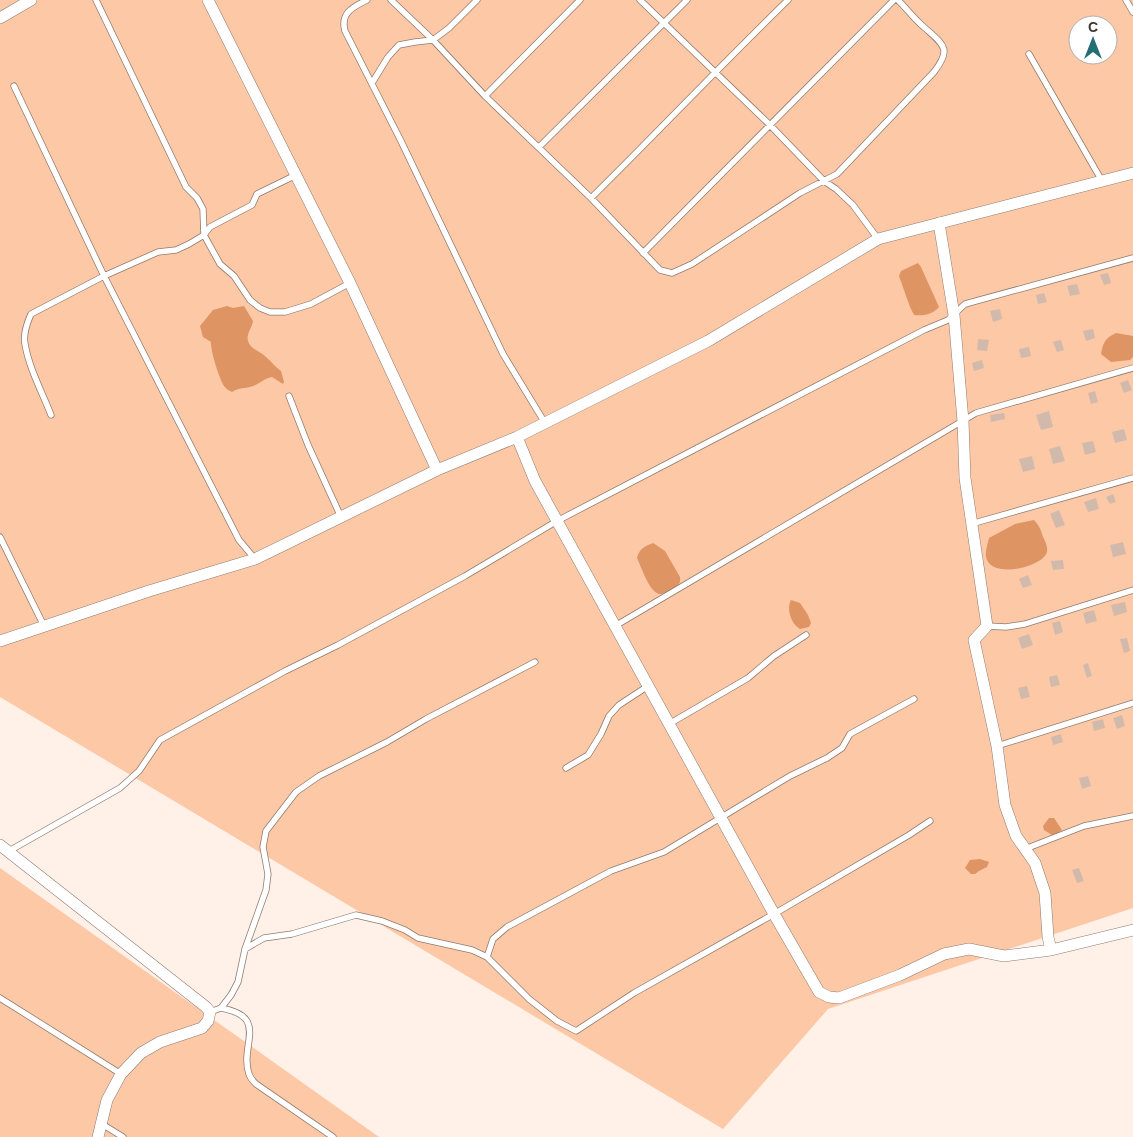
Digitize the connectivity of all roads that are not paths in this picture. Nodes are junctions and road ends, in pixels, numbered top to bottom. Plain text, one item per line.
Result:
1 (96, 0) edge
2 (208, 0) edge
3 (367, 0) edge
4 (391, 0) edge
5 (477, 0) edge
6 (580, 0) edge
7 (640, 0) edge
8 (687, 0) edge
9 (788, 0) edge
10 (894, 0) edge
11 (898, 0) edge
12 (1126, 0) edge
13 (27, 1) edge
14 (1133, 12) edge
15 (0, 18) edge
16 (665, 23) junction
17 (433, 40) junction
18 (1029, 54) dead end
19 (714, 72) junction
20 (372, 83) junction
21 (14, 86) dead end
22 (484, 96) junction
23 (769, 124) junction
24 (539, 147) junction
25 (1133, 173) edge
26 (296, 175) junction
27 (824, 181) junction
28 (1102, 181) junction
29 (591, 198) junction
30 (939, 223) junction
31 (204, 235) junction
32 (878, 240) junction
33 (643, 253) junction
34 (1133, 258) edge
35 (104, 276) junction
36 (350, 284) junction
37 (954, 315) junction
38 (1133, 368) edge
39 (290, 396) dead end
40 (51, 415) dead end
41 (963, 421) junction
42 (544, 423) junction
43 (517, 437) junction
44 (437, 470) junction
45 (1133, 478) edge
46 (340, 517) junction
47 (557, 521) junction
48 (971, 524) junction
49 (0, 536) edge
50 (255, 559) junction
51 (1133, 590) edge
52 (44, 626) junction
53 (615, 626) junction
54 (987, 626) junction
55 (806, 635) dead end
56 (0, 641) edge
57 (536, 662) dead end
58 (648, 686) junction
59 (914, 699) dead end
60 (1133, 704) edge
61 (669, 724) junction
62 (997, 746) junction
63 (566, 768) dead end
64 (1133, 816) edge
65 (721, 818) junction
66 (930, 821) dead end
67 (4, 848) edge
68 (1025, 849) junction
69 (774, 914) junction
70 (1133, 930) edge
71 (245, 949) junction
72 (1050, 950) junction
73 (487, 957) junction
74 (0, 998) edge
75 (221, 1008) junction
76 (210, 1012) junction
77 (121, 1074) junction
78 (102, 1124) junction
79 (98, 1137) edge
80 (122, 1137) edge
81 (334, 1137) edge

1 - 31 lane
2 - 26 street
3 - 20 lane
4 - 17 lane
5 - 17 lane
6 - 22 lane
7 - 16 lane
8 - 16 lane
9 - 19 lane
10 - 23 lane
11 - 27 lane
12 - 14 lane
13 - 15 street
16 - 19 lane
16 - 24 lane
17 - 20 lane
17 - 22 lane
18 - 28 lane
19 - 23 lane
19 - 29 lane
20 - 42 lane
21 - 35 lane
22 - 24 lane
23 - 27 lane
23 - 33 lane
24 - 29 lane
25 - 28 street
26 - 31 lane
26 - 36 street
27 - 32 lane
27 - 33 lane
28 - 30 street
29 - 33 lane
30 - 32 street
30 - 37 street
31 - 35 lane
31 - 36 lane
32 - 42 street
34 - 37 lane
35 - 40 lane
35 - 50 lane
36 - 44 street
37 - 41 street
37 - 47 lane
38 - 41 lane
39 - 46 lane
41 - 48 street
41 - 53 lane
42 - 43 street
43 - 44 street
43 - 47 street
44 - 46 street
45 - 48 lane
46 - 50 street
47 - 53 street
47 - 67 lane
48 - 54 street
49 - 52 lane
50 - 52 street
51 - 54 lane
52 - 56 street
53 - 58 street
54 - 62 street
55 - 61 lane
57 - 71 lane
58 - 61 street
58 - 63 lane
59 - 65 lane
60 - 62 lane
61 - 65 street
62 - 68 street
64 - 68 lane
65 - 69 street
65 - 73 lane
66 - 69 lane
67 - 76 street
68 - 72 street
69 - 72 street
69 - 73 lane
70 - 72 street
71 - 73 lane
71 - 75 lane
74 - 77 lane
75 - 76 lane
75 - 81 lane
76 - 77 street
77 - 78 street
78 - 79 street
78 - 80 lane

